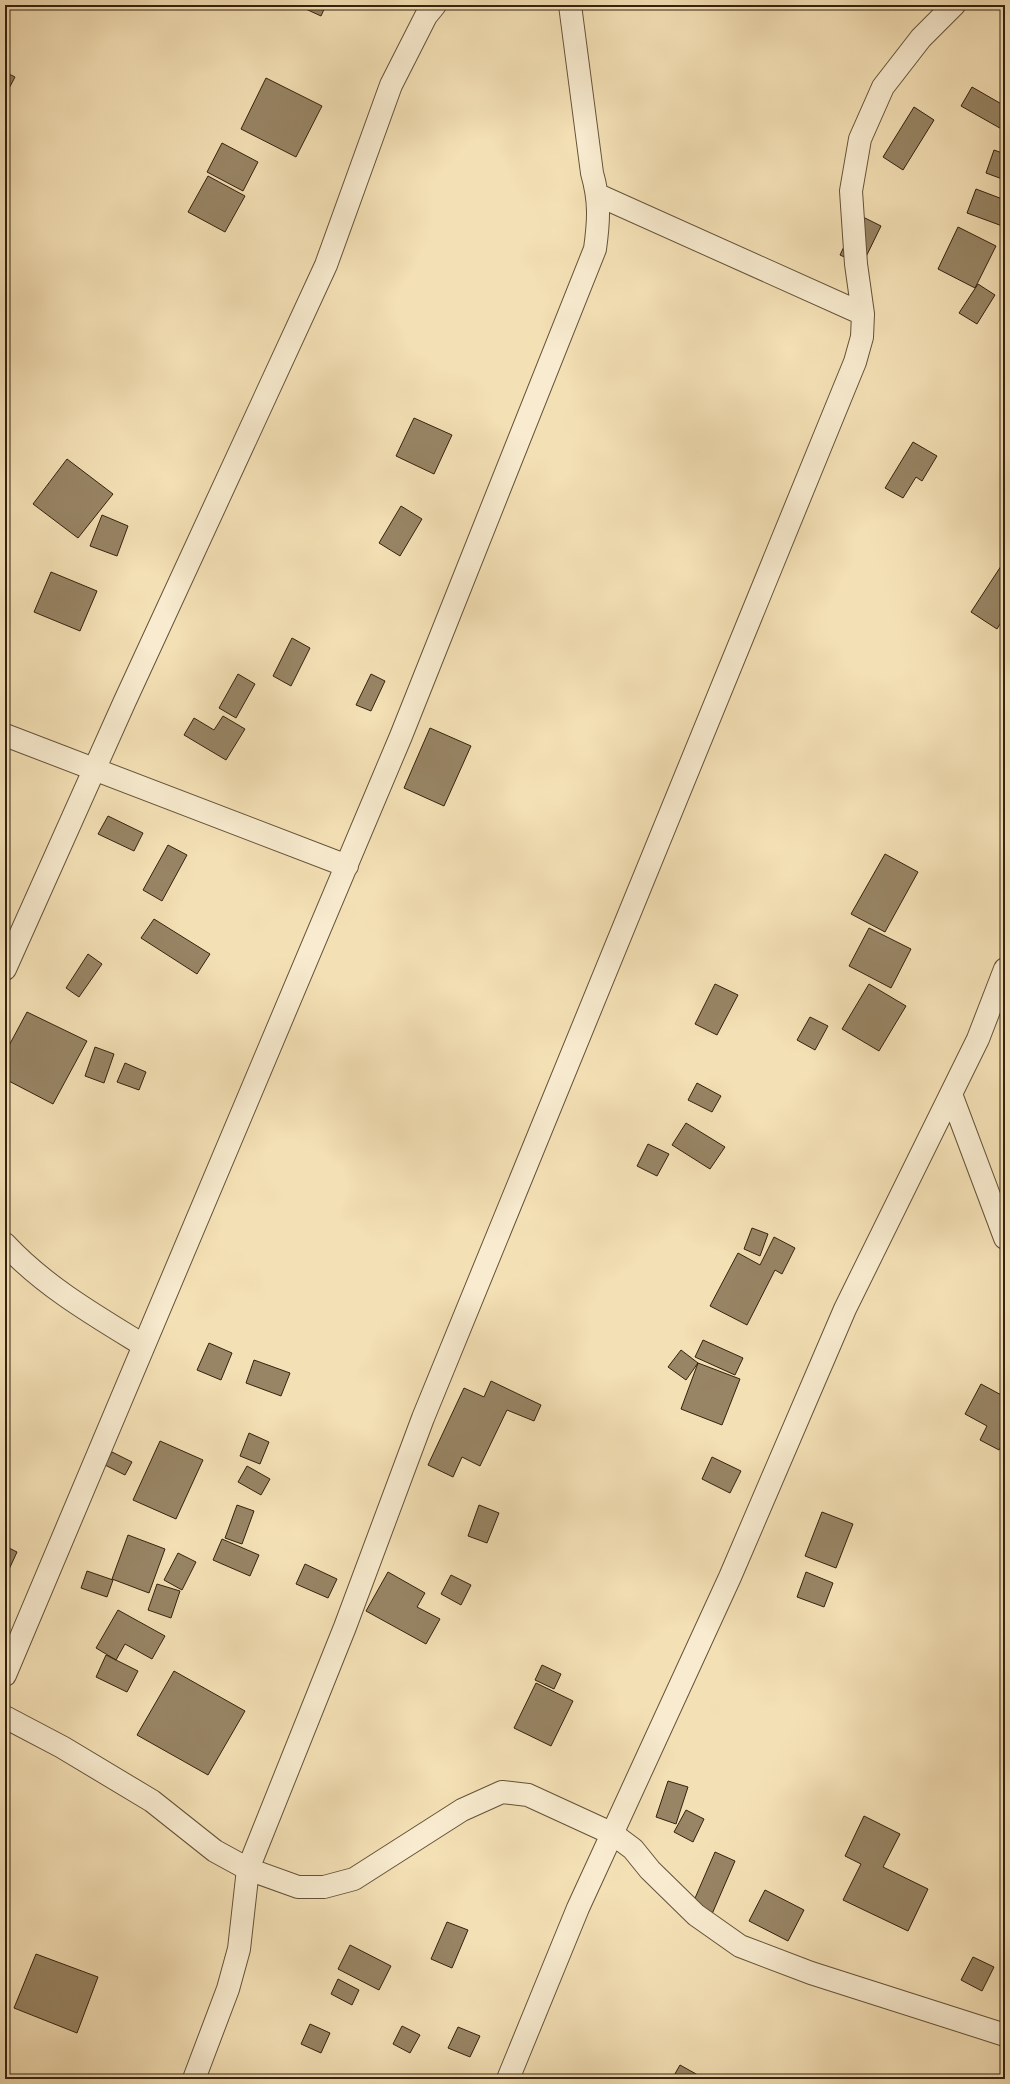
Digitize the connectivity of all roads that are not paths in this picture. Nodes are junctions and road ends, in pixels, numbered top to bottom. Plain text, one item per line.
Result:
1 (435, 5) edge
2 (570, 5) edge
3 (954, 5) edge
4 (598, 195) junction
5 (864, 314) junction
6 (5, 734) edge
7 (95, 768) junction
8 (346, 866) junction
9 (5, 969) edge
10 (1005, 969) edge
11 (951, 1094) junction
12 (1005, 1238) edge
13 (5, 1244) edge
14 (143, 1345) junction
15 (5, 1675) edge
16 (5, 1717) edge
17 (613, 1834) junction
18 (248, 1869) junction
19 (1005, 2035) edge
20 (194, 2079) edge
21 (508, 2079) edge

1 - 7 street
2 - 4 street
3 - 5 street
4 - 5 street
4 - 8 street
5 - 18 street
6 - 7 street
7 - 8 street
7 - 9 street
8 - 14 street
10 - 11 street
11 - 12 street
11 - 17 street
13 - 14 street
14 - 15 street
16 - 18 street
17 - 18 street
17 - 19 street
17 - 21 street
18 - 20 street

